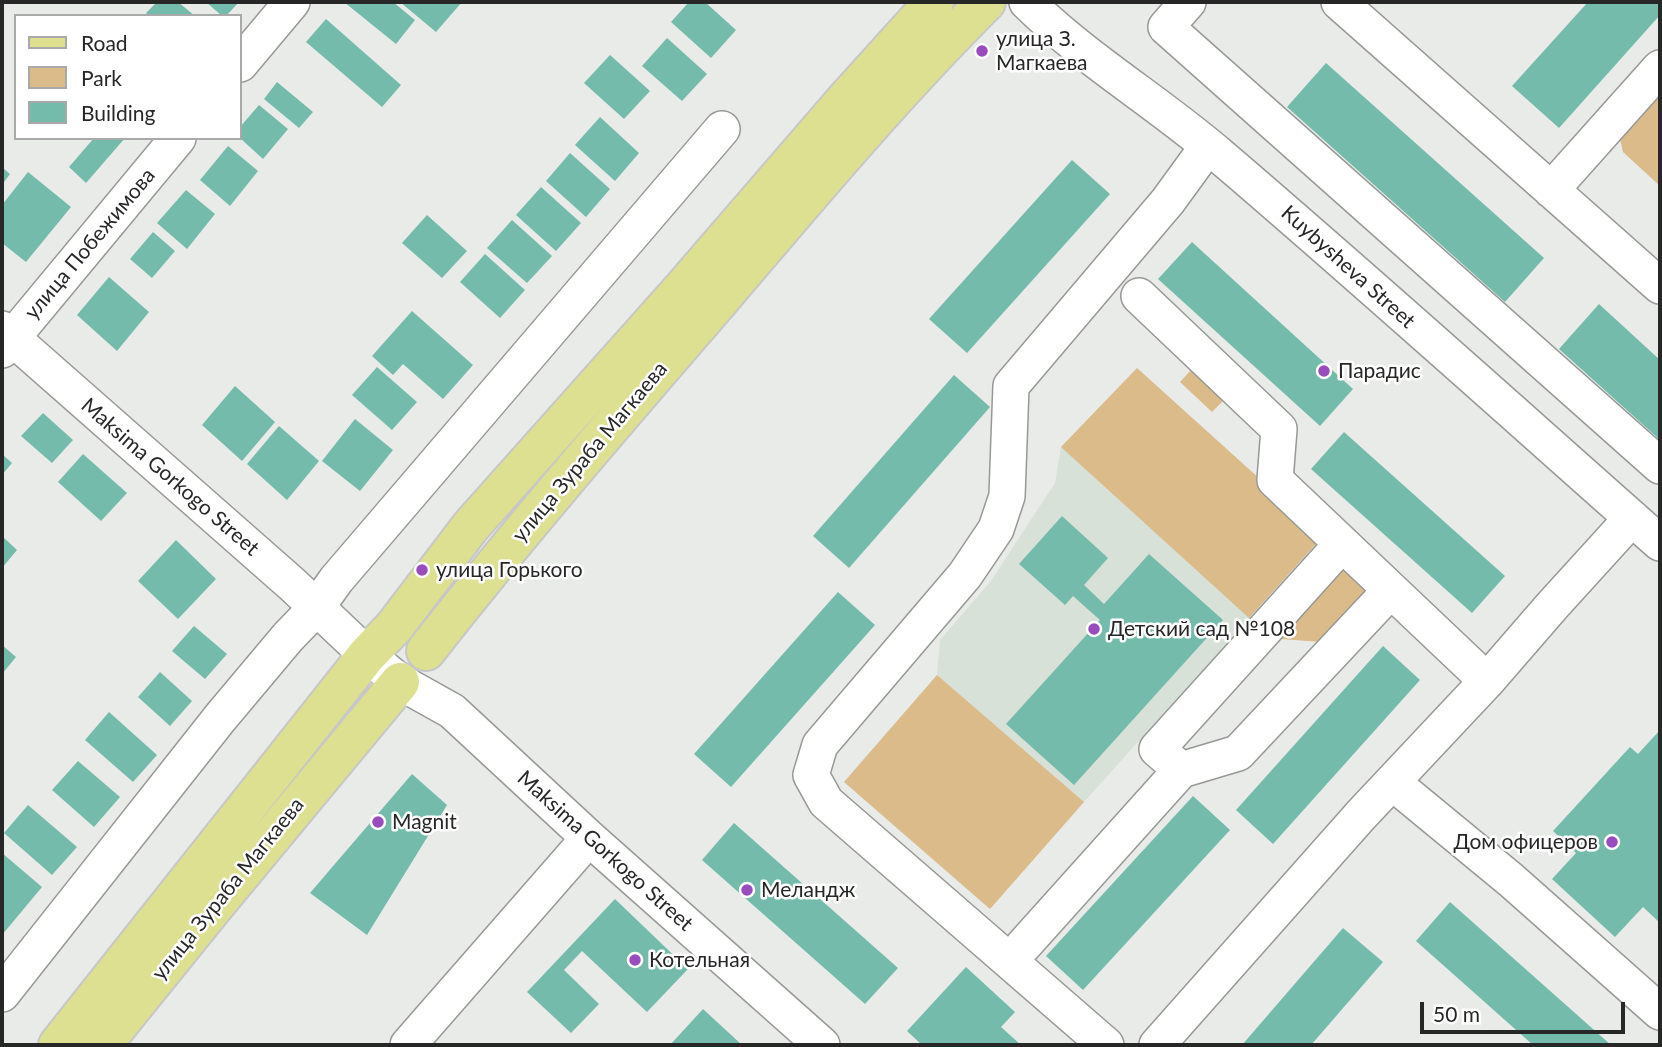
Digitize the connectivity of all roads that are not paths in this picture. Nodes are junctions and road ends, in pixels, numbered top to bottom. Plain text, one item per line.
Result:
1 (292, 2) edge
2 (934, 2) edge
3 (986, 2) edge
4 (1027, 2) edge
5 (1188, 2) edge
6 (1339, 2) edge
7 (242, 62) edge
8 (1660, 68) edge
9 (722, 129) dead end
10 (176, 140) edge
11 (1208, 146) junction
12 (1550, 190) junction
13 (1654, 269) edge
14 (1139, 296) dead end
15 (5, 339) edge
16 (1660, 466) edge
17 (1632, 518) junction
18 (1660, 543) edge
19 (1342, 544) junction
20 (1391, 590) junction
21 (317, 607) junction
22 (426, 652) joint
23 (367, 655) junction
24 (400, 681) junction
25 (1487, 681) junction
26 (1181, 771) junction
27 (1392, 782) junction
28 (589, 838) junction
29 (1023, 946) dead end
30 (2, 994) edge
31 (1660, 1012) edge
32 (58, 1045) edge
33 (102, 1045) edge
34 (408, 1045) edge
35 (822, 1045) edge
36 (1106, 1045) edge
37 (1157, 1045) edge

1 - 7 street
2 - 23 main road, улица Зураба Магкаева
3 - 22 main road, улица Зураба Магкаева
4 - 11 street, Kuybysheva Street
5 - 16 street
6 - 12 street
8 - 12 street
9 - 21 street
10 - 15 street, улица Побежимова
11 - 17 street, Kuybysheva Street
11 - 36 street
12 - 13 street
14 - 19 street
15 - 21 street, Maksima Gorkogo Street
17 - 18 street, Kuybysheva Street
17 - 25 street
19 - 20 street
19 - 26 street
20 - 25 street
20 - 26 street
21 - 23 street, Maksima Gorkogo Street
21 - 30 street
22 - 24 street, улица Зураба Магкаева
23 - 24 street, Maksima Gorkogo Street
23 - 32 main road, улица Зураба Магкаева
24 - 28 street, Maksima Gorkogo Street
24 - 33 main road, улица Зураба Магкаева
25 - 27 street
26 - 29 street
27 - 31 street
27 - 37 street
28 - 34 street
28 - 35 street, Maksima Gorkogo Street

